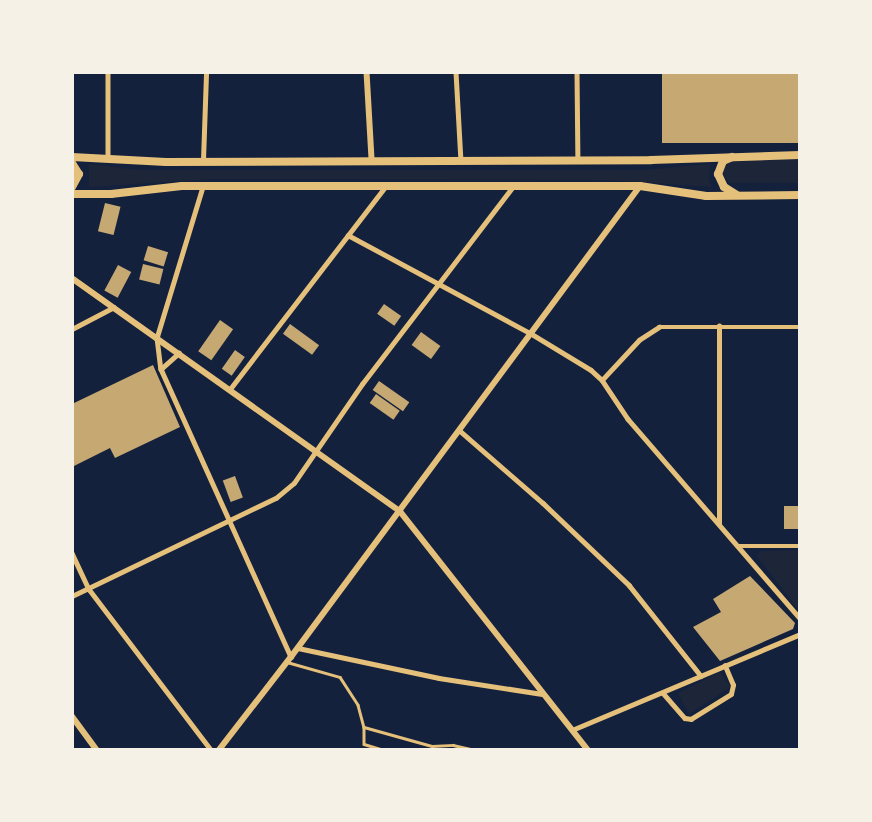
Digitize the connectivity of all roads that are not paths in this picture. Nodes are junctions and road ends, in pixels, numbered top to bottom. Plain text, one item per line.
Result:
1 (108, 72) edge
2 (206, 72) edge
3 (367, 72) edge
4 (456, 72) edge
5 (578, 72) edge
6 (739, 155) junction
7 (800, 155) edge
8 (72, 157) edge
9 (108, 159) junction
10 (203, 160) junction
11 (372, 160) junction
12 (461, 161) junction
13 (578, 161) junction
14 (72, 163) edge
15 (72, 186) edge
16 (640, 186) junction
17 (203, 187) junction
18 (385, 188) junction
19 (512, 188) junction
20 (72, 194) edge
21 (800, 195) edge
22 (740, 196) junction
23 (348, 235) junction
24 (72, 278) edge
25 (438, 285) junction
26 (114, 307) junction
27 (719, 326) junction
28 (800, 327) edge
29 (72, 329) edge
30 (530, 333) junction
31 (157, 338) junction
32 (179, 353) junction
33 (161, 369) junction
34 (602, 380) junction
35 (230, 389) junction
36 (459, 430) junction
37 (315, 450) junction
38 (400, 512) junction
39 (228, 520) junction
40 (718, 524) junction
41 (738, 546) junction
42 (800, 546) edge
43 (72, 553) edge
44 (89, 589) junction
45 (72, 596) edge
46 (800, 618) edge
47 (800, 634) edge
48 (298, 648) junction
49 (289, 660) junction
50 (725, 666) junction
51 (702, 676) junction
52 (663, 692) junction
53 (542, 694) junction
54 (72, 716) edge
55 (364, 727) junction
56 (572, 730) junction
57 (432, 746) junction
58 (382, 749) edge
59 (97, 750) edge
60 (211, 750) edge
61 (219, 750) edge
62 (430, 750) edge
63 (474, 750) edge
64 (588, 750) edge

1 - 9 street
2 - 10 street
3 - 11 street
4 - 12 street
5 - 13 street
6 - 7 highway
6 - 13 highway
6 - 22 highway
8 - 9 highway
9 - 10 highway
10 - 11 highway
11 - 12 highway
12 - 13 highway
14 - 15 highway
16 - 19 highway
16 - 22 highway
16 - 30 street
17 - 18 highway
17 - 20 highway
17 - 31 street
18 - 19 highway
18 - 23 street
19 - 25 street
21 - 22 highway
23 - 25 street
23 - 35 street
24 - 26 street
25 - 30 street
25 - 37 street
26 - 29 street
26 - 31 street
27 - 28 street
27 - 34 street
27 - 40 street
30 - 34 street
30 - 36 street
31 - 32 street
31 - 33 street
32 - 33 street
32 - 35 street
33 - 39 street
34 - 40 street
35 - 37 street
36 - 38 street
36 - 51 street
37 - 38 street
37 - 39 street
38 - 48 street
38 - 53 street
39 - 44 street
39 - 49 street
40 - 41 street
41 - 42 street
41 - 46 street
43 - 44 street
44 - 45 street
44 - 60 street
47 - 50 street
48 - 49 street
48 - 53 street
49 - 55 lane
49 - 61 street
50 - 51 street
50 - 52 street
51 - 52 street
52 - 56 street
53 - 56 street
54 - 59 street
55 - 57 lane
55 - 58 lane
56 - 64 street
57 - 62 lane
57 - 63 lane

